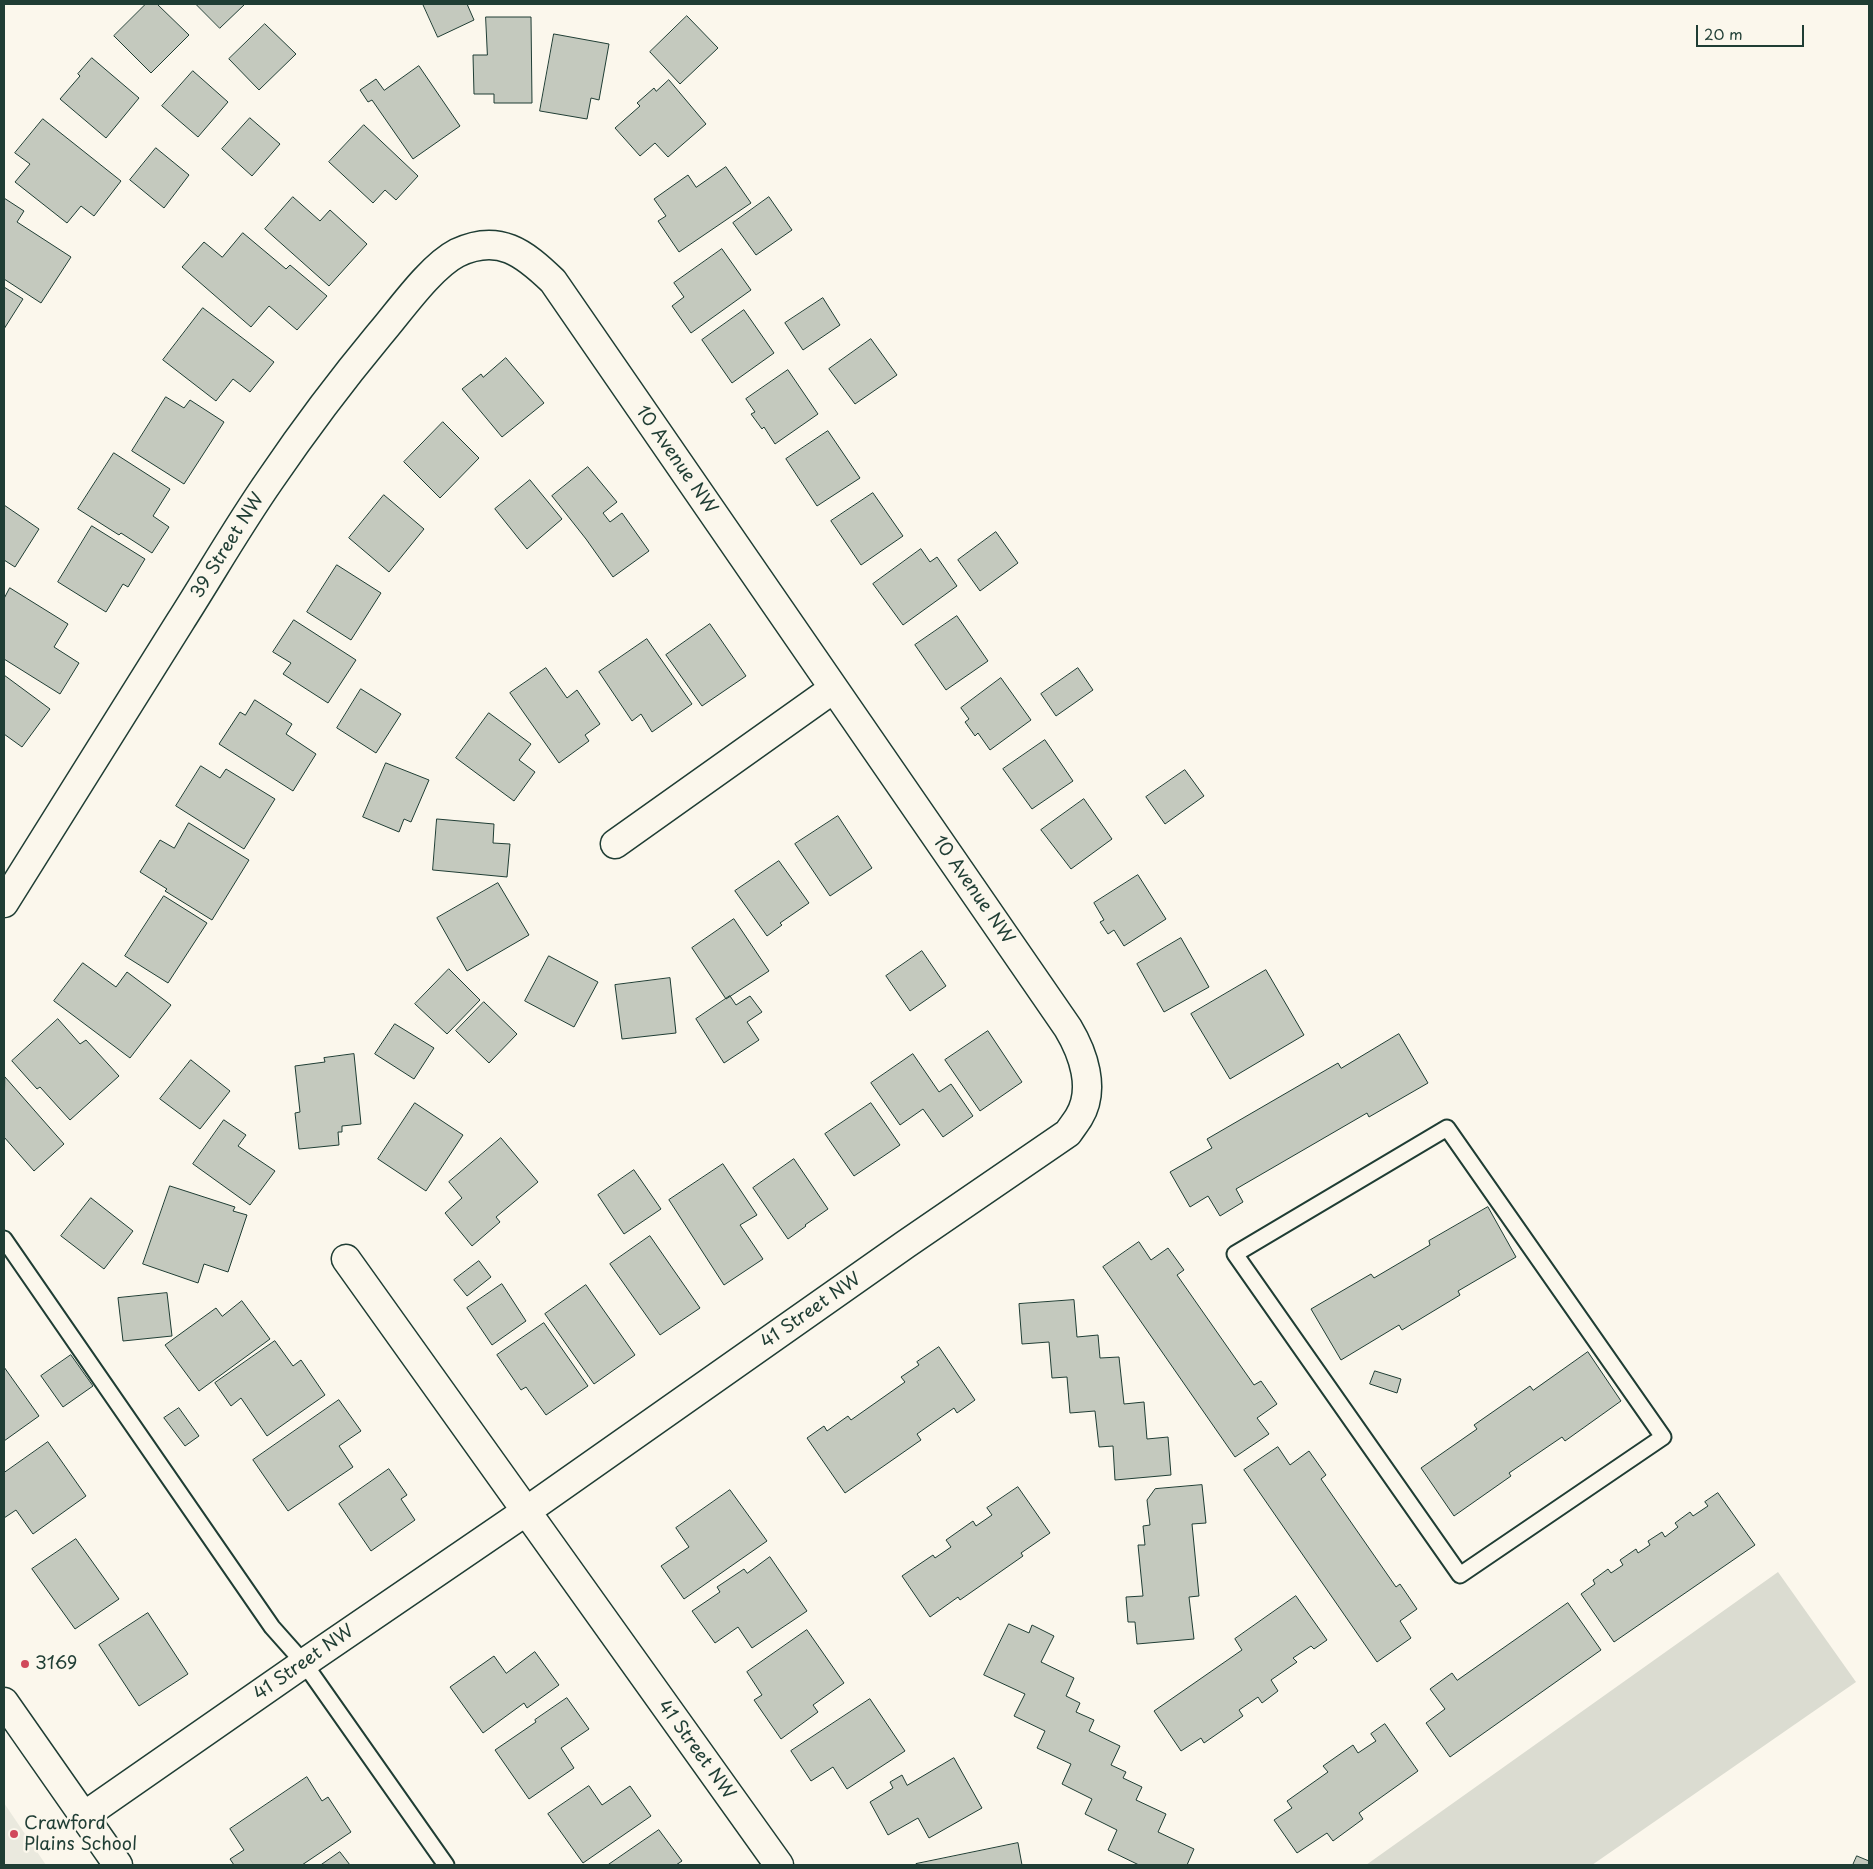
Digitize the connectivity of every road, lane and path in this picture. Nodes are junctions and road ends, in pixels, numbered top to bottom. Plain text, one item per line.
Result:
1 (504, 246) joint
2 (833, 689) junction
3 (615, 844) dead end
4 (4, 903) edge
5 (1086, 1101) joint
6 (4, 1239) edge
7 (346, 1259) dead end
8 (1663, 1437) joint
9 (525, 1512) junction
10 (304, 1663) junction
11 (4, 1702) edge
12 (84, 1816) junction
13 (118, 1865) edge
14 (446, 1865) edge
15 (779, 1865) edge

1 - 2 street, 10 Avenue NW
1 - 4 street, 39 Street NW
2 - 3 street
2 - 5 street, 10 Avenue NW
5 - 9 street, 41 Street NW
6 - 10 lane
7 - 9 street, 41 Street NW
8 - 8 lane
9 - 10 street, 41 Street NW
9 - 15 street, 41 Street NW
10 - 12 street, 41 Street NW
10 - 14 lane
11 - 12 street
12 - 13 street

